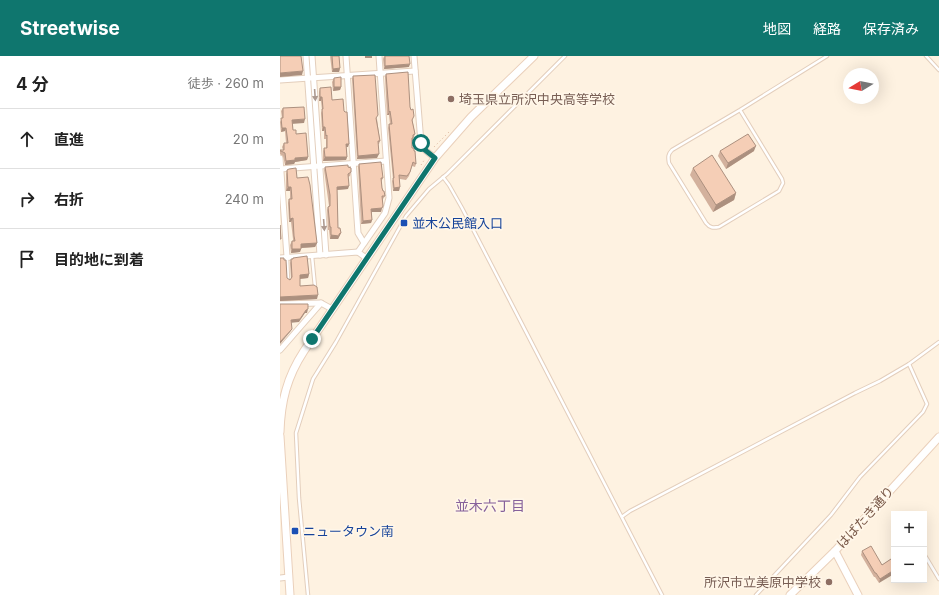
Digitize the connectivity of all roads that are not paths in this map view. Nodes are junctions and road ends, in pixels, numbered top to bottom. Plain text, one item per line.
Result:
1 (306, 56) edge
2 (312, 56) edge
3 (346, 56) edge
4 (379, 56) edge
5 (414, 56) edge
6 (534, 56) edge
7 (565, 56) edge
8 (827, 56) edge
9 (926, 56) edge
10 (939, 70) edge
11 (415, 71) junction
12 (381, 73) junction
13 (347, 76) junction
14 (308, 78) junction
15 (314, 78) junction
16 (280, 80) edge
17 (740, 110) junction
18 (280, 158) edge
19 (435, 158) junction
20 (386, 160) junction
21 (353, 163) junction
22 (314, 166) junction
23 (320, 166) junction
24 (280, 169) edge
25 (443, 177) junction
26 (364, 243) junction
27 (358, 252) junction
28 (320, 255) junction
29 (326, 255) junction
30 (312, 256) junction
31 (287, 257) junction
32 (280, 258) edge
33 (366, 258) junction
34 (288, 281) edge
35 (314, 287) edge
36 (321, 302) junction
37 (280, 304) edge
38 (332, 310) junction
39 (939, 342) edge
40 (280, 350) edge
41 (909, 364) junction
42 (280, 426) edge
43 (280, 432) edge
44 (280, 436) edge
45 (939, 437) edge
46 (281, 470) edge
47 (282, 511) edge
48 (623, 516) junction
49 (835, 551) junction
50 (927, 559) edge
51 (289, 577) junction
52 (280, 578) edge
53 (939, 579) edge
54 (290, 595) edge
55 (308, 595) edge
56 (662, 595) edge
57 (756, 595) edge
58 (790, 595) edge
59 (858, 595) edge

1 - 14 street
2 - 15 street
3 - 13 street
4 - 12 street
5 - 11 street
6 - 19 street
7 - 25 lane
8 - 17 lane
9 - 10 lane
11 - 12 street
11 - 19 street
12 - 13 street
12 - 20 street
13 - 15 street
13 - 21 street
14 - 15 street
14 - 16 street
14 - 22 street
15 -> 23 street
17 - 17 lane
18 - 24 street
19 - 33 street
20 - 21 street
20 - 26 street
21 - 23 street
21 - 26 street
22 - 23 street
22 - 24 street
22 - 28 street
23 -> 29 street
24 - 31 street
25 - 48 lane
25 - 55 lane
26 - 27 street
27 - 29 street
27 - 33 street
28 - 29 street
28 - 30 street
30 - 31 street
30 - 35 lane
31 - 32 street
31 - 34 lane
33 - 38 street
36 - 37 street
36 - 38 street
36 - 40 street
38 - 42 street
39 - 41 lane
41 - 48 lane
41 - 57 lane
42 - 43 street
44 - 46 street
45 - 49 street, はばたき通り
46 - 47 street
47 - 51 street
48 - 56 lane
49 - 58 street, はばたき通り
49 - 59 street
50 - 53 lane
51 - 52 street
51 - 54 street

